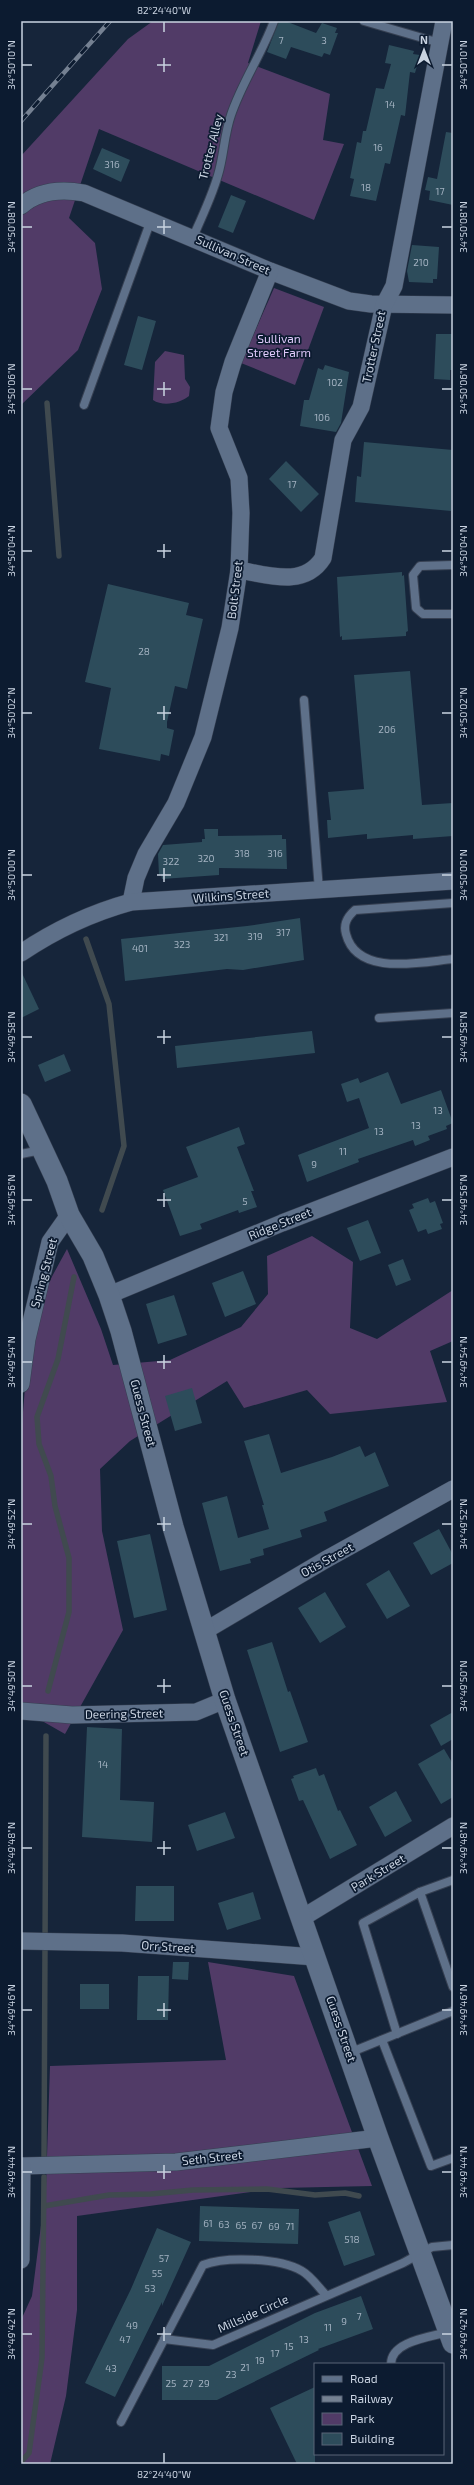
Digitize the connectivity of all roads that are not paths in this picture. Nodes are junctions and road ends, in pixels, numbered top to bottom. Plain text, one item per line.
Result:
1 (274, 21) edge
2 (364, 21) edge
3 (444, 21) edge
4 (440, 43) junction
5 (21, 206) edge
6 (151, 220) junction
7 (192, 237) junction
8 (270, 271) junction
9 (384, 305) junction
10 (453, 305) edge
11 (84, 404) dead end
12 (453, 565) edge
13 (239, 570) junction
14 (453, 614) edge
15 (304, 700) dead end
16 (453, 881) edge
17 (319, 890) junction
18 (131, 902) junction
19 (453, 903) edge
20 (21, 953) edge
21 (453, 959) edge
22 (453, 1013) edge
23 (379, 1018) dead end
24 (21, 1104) edge
25 (42, 1150) junction
26 (21, 1154) edge
27 (453, 1157) edge
28 (69, 1215) junction
29 (109, 1295) junction
30 (21, 1384) edge
31 (453, 1489) edge
32 (203, 1632) junction
33 (226, 1700) junction
34 (21, 1711) edge
35 (453, 1826) edge
36 (453, 1880) edge
37 (420, 1892) junction
38 (302, 1918) junction
39 (36, 1941) edge
40 (316, 1957) junction
41 (453, 1987) edge
42 (453, 2011) edge
43 (397, 2034) junction
44 (382, 2040) junction
45 (349, 2053) junction
46 (378, 2138) junction
47 (453, 2158) edge
48 (22, 2166) edge
49 (453, 2245) edge
50 (420, 2252) junction
51 (21, 2260) edge
52 (326, 2295) junction
53 (451, 2336) edge
54 (164, 2339) junction
55 (391, 2363) edge
56 (121, 2422) dead end

1 - 7 lane, Trotter Alley
2 - 4 lane
3 - 4 street, Trotter Street
4 - 9 street, Trotter Street
5 - 6 street, Sullivan Street
6 - 7 street, Sullivan Street
6 - 11 lane
7 - 8 street, Sullivan Street
8 - 9 street, Sullivan Street
8 - 13 street, Bolt Street
9 - 10 street, Sullivan Street
9 - 13 street, Trotter Street
12 - 14 lane
13 - 18 street, Bolt Street
15 - 17 lane
16 - 17 street, Wilkins Street
17 - 18 street, Wilkins Street
18 - 20 street, Wilkins Street
19 - 21 lane
22 - 23 lane
24 - 25 street, Guess Street
25 - 26 lane
25 - 28 street, Guess Street
27 - 29 street, Ridge Street
28 - 29 street, Guess Street
28 - 30 street, Spring Street
29 - 32 street, Guess Street
31 - 32 street, Otis Street
32 - 33 street, Guess Street
33 - 34 street, Deering Street
33 - 38 street, Guess Street
35 - 38 street, Park Street
36 - 37 lane
37 - 41 lane
37 - 43 lane
38 - 40 street, Guess Street
39 - 40 street, Orr Street
40 - 45 street, Guess Street
42 - 43 lane
43 - 44 lane
44 - 45 lane
44 - 47 lane
45 - 46 street, Guess Street
46 - 48 street, Seth Street
46 - 50 street, Guess Street
48 - 51 street
49 - 50 lane, Millside Circle
50 - 52 lane, Millside Circle
50 - 53 street, Guess Street
52 - 54 lane, Millside Circle
52 - 54 lane
53 - 55 lane
54 - 56 lane

